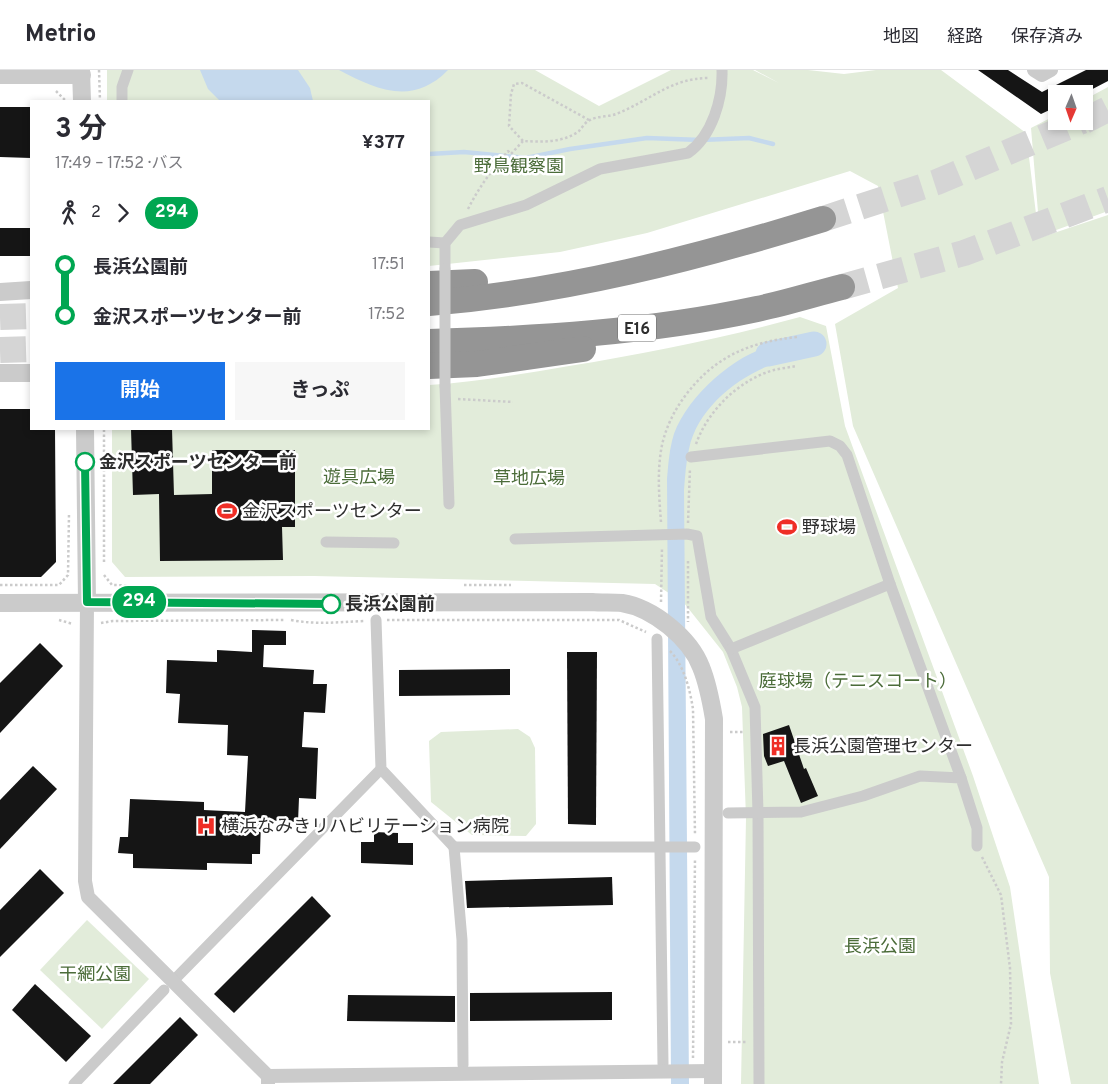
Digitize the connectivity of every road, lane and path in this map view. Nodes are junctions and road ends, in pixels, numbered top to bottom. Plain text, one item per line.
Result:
1 (100, 70) edge
2 (128, 70) edge
3 (722, 70) edge
4 (1034, 70) edge
5 (1051, 70) edge
6 (82, 72) edge
7 (0, 75) edge
8 (722, 82) junction
9 (82, 100) edge
10 (100, 100) edge
11 (122, 100) edge
12 (589, 120) junction
13 (523, 141) junction
14 (823, 219) tunnel mouth
15 (460, 225) junction
16 (430, 242) edge
17 (445, 243) junction
18 (741, 244) junction
19 (437, 276) edge
20 (842, 287) tunnel mouth
21 (30, 290) edge
22 (0, 292) edge
23 (430, 303) edge
24 (756, 309) junction
25 (796, 337) dead end
26 (430, 342) edge
27 (430, 366) edge
28 (796, 366) dead end
29 (0, 373) edge
30 (30, 373) edge
31 (445, 398) junction
32 (514, 402) dead end
33 (84, 430) edge
34 (104, 430) edge
35 (690, 458) junction
36 (449, 504) dead end
37 (69, 507) dead end
38 (687, 534) junction
39 (662, 535) junction
40 (515, 539) dead end
41 (326, 542) dead end
42 (394, 543) dead end
43 (890, 584) junction
44 (458, 585) dead end
45 (514, 585) dead end
46 (0, 586) edge
47 (161, 586) dead end
48 (652, 599) dead end
49 (87, 602) junction
50 (0, 603) edge
51 (662, 610) junction
52 (682, 617) dead end
53 (50, 620) dead end
54 (376, 620) junction
55 (72, 624) junction
56 (87, 624) junction
57 (75, 632) dead end
58 (657, 639) junction
59 (731, 649) junction
60 (729, 724) dead end
61 (728, 741) dead end
62 (381, 770) junction
63 (961, 778) junction
64 (728, 813) dead end
65 (758, 813) junction
66 (663, 845) junction
67 (977, 846) joint
68 (454, 847) junction
69 (695, 847) junction
70 (178, 976) dead end
71 (164, 990) dead end
72 (728, 1033) dead end
73 (728, 1042) junction
74 (759, 1042) junction
75 (727, 1051) dead end
76 (463, 1065) dead end
77 (666, 1068) junction
78 (691, 1072) junction
79 (713, 1077) edge
80 (268, 1080) edge
81 (74, 1084) edge
82 (760, 1084) edge
83 (1001, 1084) edge

1 - 10 path
2 - 11 street
3 - 8 street
4 - 5 street
6 - 7 street
6 - 9 street
8 - 12 path
8 - 15 street
12 - 13 path
12 - 13 path
13 - 15 path
14 - 18 highway
15 - 17 street
16 - 17 street
17 - 19 street
18 - 19 highway
18 - 23 highway
19 - 31 street, bridge
20 - 24 highway, E16
21 - 22 street
24 - 26 highway, E16
24 - 27 highway
25 - 39 path
28 - 35 path
29 - 30 street
31 - 32 path
31 - 36 street
33 - 49 street
34 - 47 path
35 - 38 path
35 - 43 street
37 - 46 path
38 - 39 street
38 - 52 path
38 - 59 street
39 - 40 street
39 - 51 path
41 - 42 street
43 - 59 street
43 - 63 street
44 - 45 path
48 - 51 path
49 - 50 street
49 - 51 street
49 - 56 street
51 - 79 street
53 - 55 path
54 - 56 path
54 - 58 path
54 - 62 street
55 - 56 path
55 - 57 path
56 - 80 street
58 - 66 street
58 - 69 path
59 - 65 street
60 - 61 path
62 - 68 street
62 - 70 street
63 - 65 street
63 - 67 street
64 - 65 street
65 - 74 street
66 - 68 street
66 - 69 street
66 - 77 street
67 - 83 path
68 - 76 street
69 - 78 path
71 - 81 street
72 - 73 path
73 - 74 path
73 - 75 path
74 - 82 street
77 - 78 street
77 - 80 street
78 - 79 street

